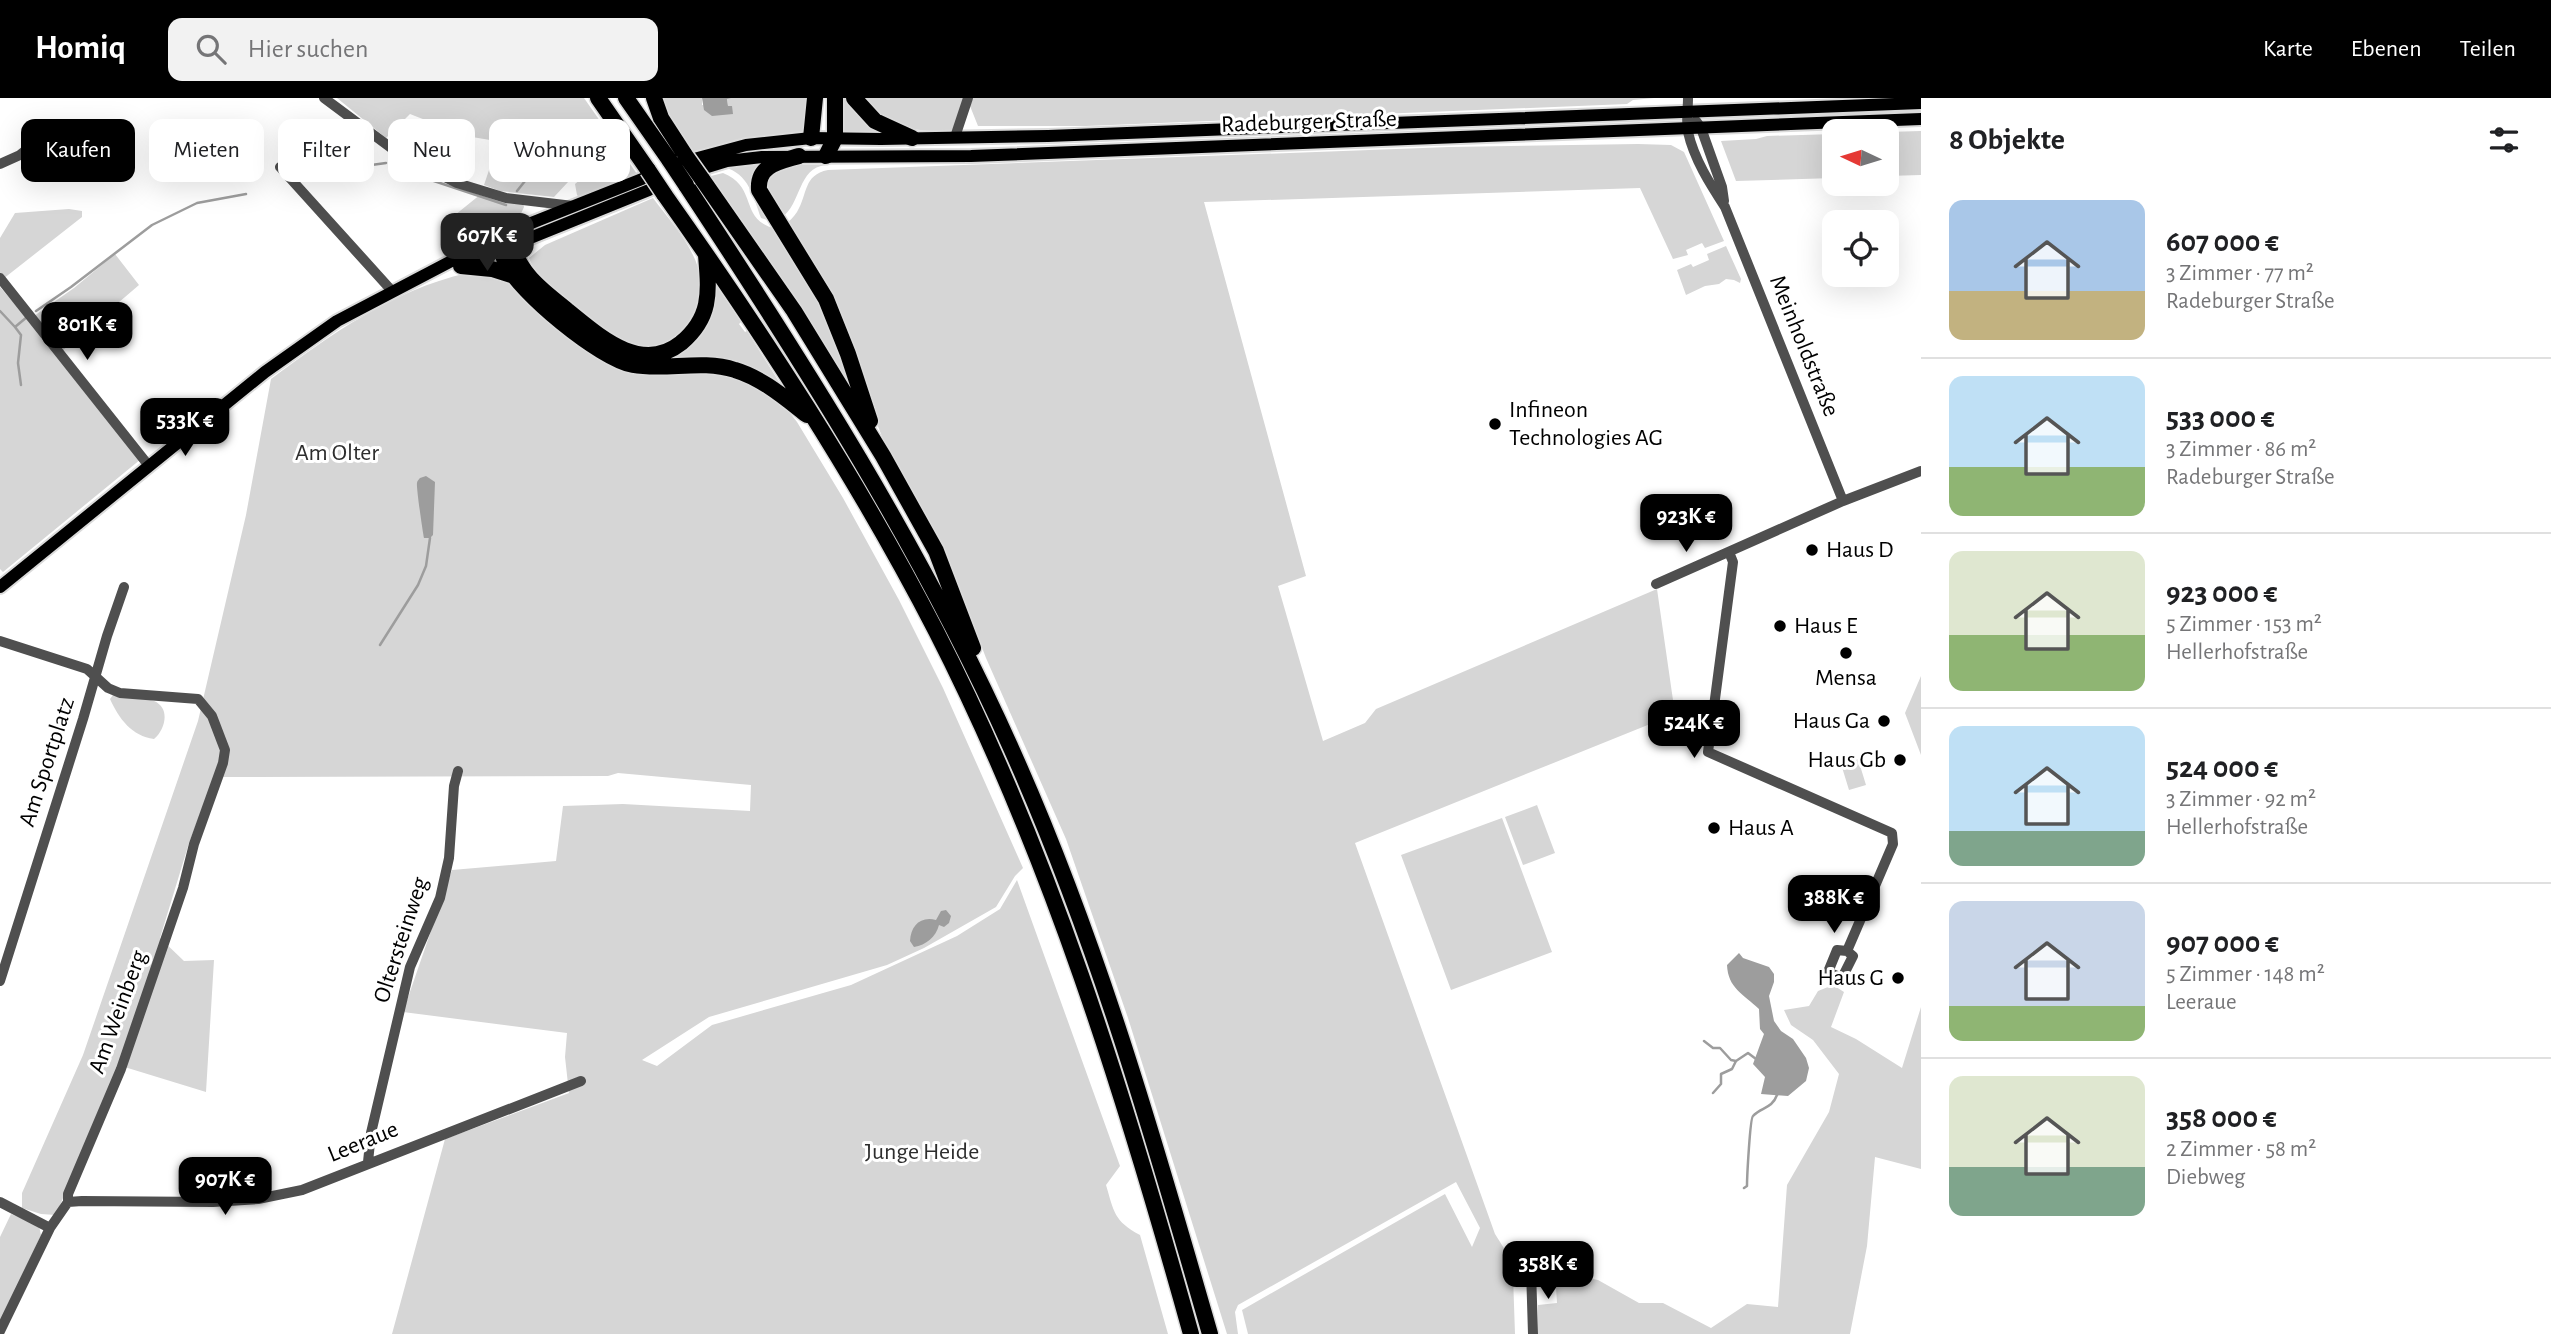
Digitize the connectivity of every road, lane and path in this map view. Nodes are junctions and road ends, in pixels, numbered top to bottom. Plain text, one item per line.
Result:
1 (324, 98) edge
2 (598, 98) edge
3 (626, 98) edge
4 (654, 98) edge
5 (815, 98) edge
6 (835, 98) edge
7 (854, 98) edge
8 (968, 98) edge
9 (1921, 103) edge
10 (1688, 105) edge
11 (963, 115) junction
12 (352, 119) edge
13 (1921, 119) edge
14 (1701, 128) junction
15 (1687, 129) junction
16 (374, 135) edge
17 (974, 137) junction
18 (811, 138) junction
19 (835, 138) junction
20 (912, 138) junction
21 (955, 138) junction
22 (21, 154) edge
23 (799, 156) junction
24 (826, 156) junction
25 (0, 164) edge
26 (690, 165) junction
27 (294, 182) edge
28 (651, 183) junction
29 (574, 206) junction
30 (1725, 207) junction
31 (505, 244) junction
32 (706, 253) junction
33 (461, 266) junction
34 (431, 274) junction
35 (514, 276) junction
36 (0, 278) edge
37 (392, 291) junction
38 (816, 421) junction
39 (883, 456) junction
40 (149, 466) junction
41 (1921, 471) edge
42 (1843, 501) junction
43 (1729, 552) junction
44 (1656, 584) dead end
45 (0, 587) edge
46 (124, 587) dead end
47 (0, 641) edge
48 (96, 675) junction
49 (980, 681) junction
50 (198, 699) joint
51 (458, 771) dead end
52 (1847, 951) dead end
53 (0, 981) edge
54 (581, 1080) dead end
55 (368, 1162) junction
56 (0, 1202) edge
57 (68, 1202) junction
58 (50, 1228) junction
59 (1531, 1269) dead end
60 (0, 1331) edge
61 (1191, 1334) edge
62 (1210, 1334) edge
63 (1533, 1334) edge

1 - 12 street
2 - 28 highway
3 - 26 highway
4 - 26 highway
5 - 18 highway
6 - 19 highway
7 - 20 highway
8 - 11 street
9 - 10 main road, Radeburger Straße
10 - 14 street, Meinholdstraße
10 - 15 street, Meinholdstraße
10 - 17 main road, Radeburger Straße
11 - 17 street
11 - 21 street
13 - 14 main road, Radeburger Straße
14 - 15 main road, Radeburger Straße
14 - 30 street, Meinholdstraße
15 - 24 main road, Radeburger Straße
15 - 30 street, Meinholdstraße
16 - 29 street
17 - 21 main road, Radeburger Straße
18 - 19 main road, Radeburger Straße
18 - 26 main road, Radeburger Straße
19 - 20 main road, Radeburger Straße
19 - 24 highway
20 - 21 main road, Radeburger Straße
22 - 25 street
23 - 24 main road, Radeburger Straße
23 - 26 main road, Radeburger Straße
23 - 39 highway
26 - 39 highway
26 - 49 highway, bridge
27 - 37 street
28 - 29 main road
28 - 31 main road
28 - 32 highway
29 - 31 main road
30 - 42 street, Meinholdstraße
31 - 32 highway
31 - 33 main road
31 - 34 main road
31 - 35 highway
32 - 38 highway
33 - 34 main road
33 - 35 highway
34 - 37 main road
35 - 38 highway
36 - 40 street
37 - 40 main road
38 - 61 highway
39 - 49 highway
40 - 45 main road
41 - 42 street
42 - 43 street
43 - 44 street
43 - 52 street
46 - 48 street, Am Sportplatz
47 - 48 street, Am Sportplatz
48 - 50 street, Am Sportplatz
48 - 53 street, Am Sportplatz
49 - 62 highway
50 - 57 street, Am Weinberg
51 - 55 street, Oltersteinweg
54 - 55 street, Leeraue
55 - 57 street, Leeraue
56 - 58 street
57 - 58 street, Am Weinberg
58 - 60 street, Am Weinberg
59 - 63 street

